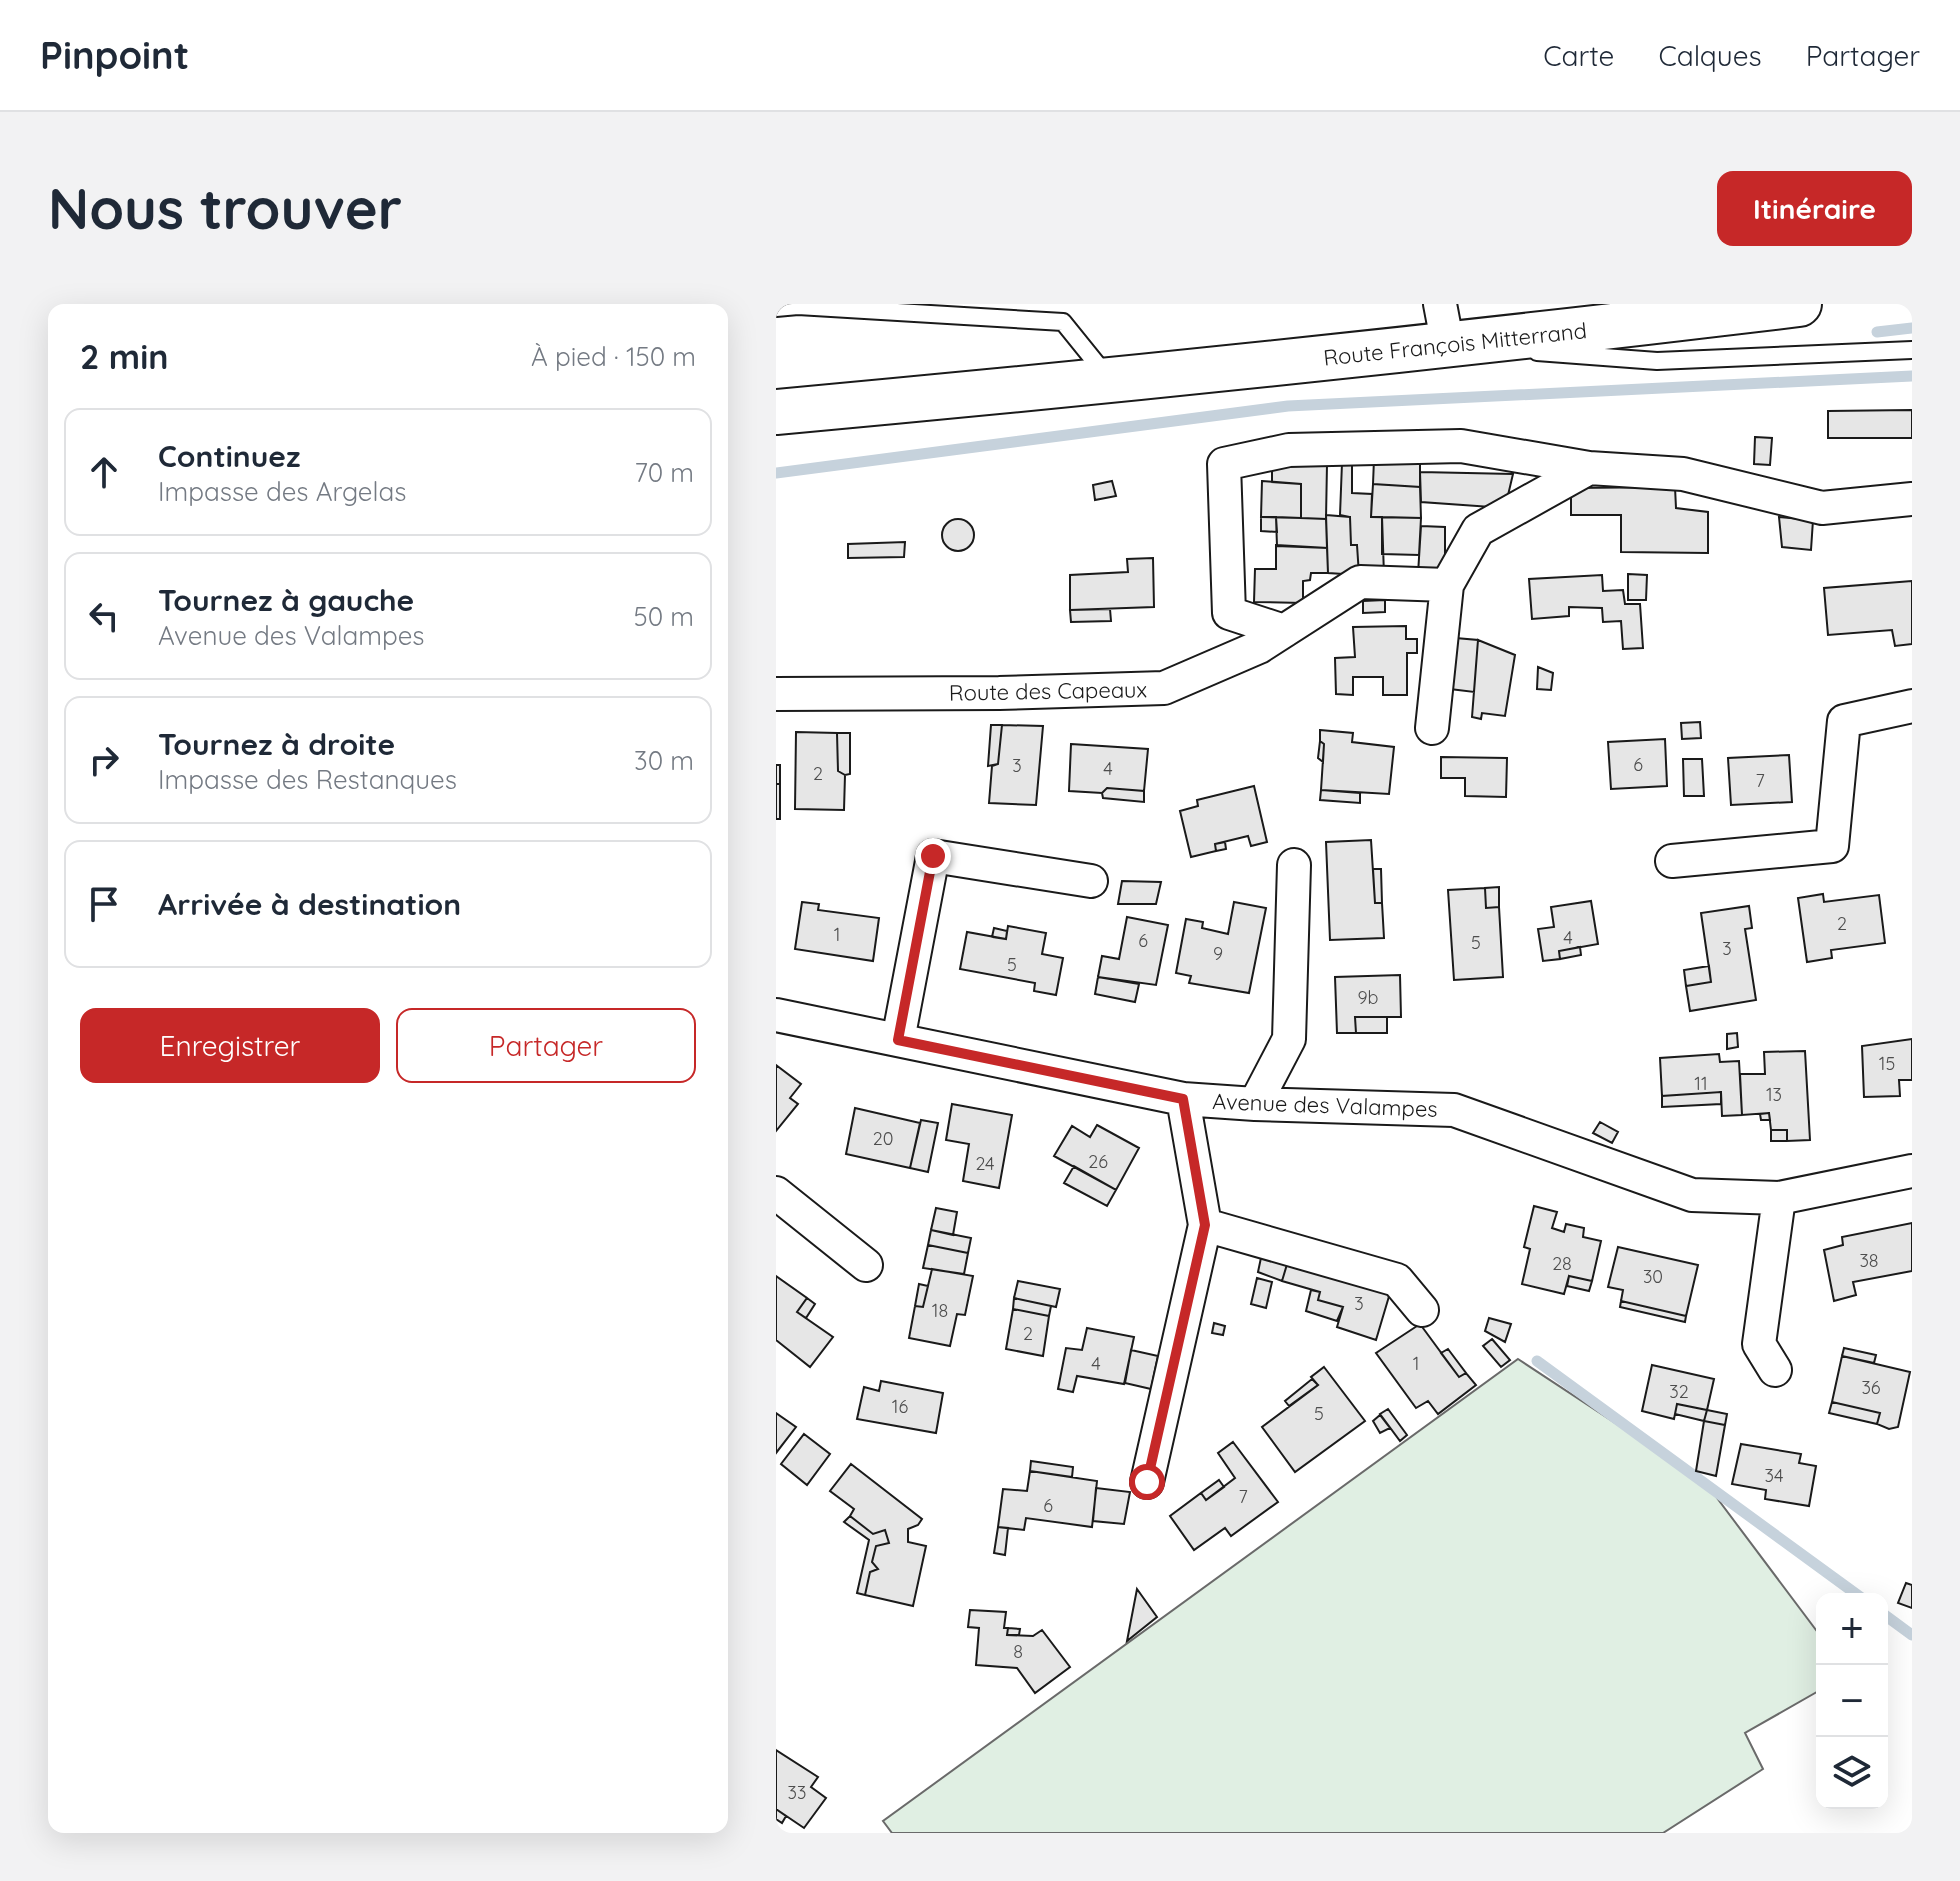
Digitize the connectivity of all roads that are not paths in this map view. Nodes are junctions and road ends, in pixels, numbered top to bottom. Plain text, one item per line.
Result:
1 (1799, 304) edge
2 (776, 308) edge
3 (1444, 325) edge
4 (1912, 350) edge
5 (1111, 382) junction
6 (776, 412) edge
7 (776, 438) edge
8 (1589, 468) junction
9 (1912, 499) edge
10 (1447, 585) junction
11 (1284, 631) junction
12 (776, 694) edge
13 (1912, 706) edge
14 (1432, 728) dead end
15 (1672, 861) dead end
16 (1294, 865) dead end
17 (1091, 881) dead end
18 (776, 1015) edge
19 (898, 1040) junction
20 (1183, 1099) junction
21 (1255, 1104) junction
22 (1912, 1171) edge
23 (776, 1193) edge
24 (1779, 1198) junction
25 (1205, 1225) junction
26 (866, 1265) dead end
27 (1422, 1310) dead end
28 (1775, 1370) dead end
29 (1147, 1482) dead end

1 - 3 main road, Route François Mitterrand
2 - 5 lane
3 - 4 lane
3 - 5 main road, Route François Mitterrand
5 - 6 main road
5 - 7 main road
8 - 9 street
8 - 10 street
8 - 11 street
10 - 11 street, Route des Capeaux
10 - 14 street
11 - 12 street, Route des Capeaux
13 - 15 street
16 - 21 street
17 - 19 street
18 - 19 street, Avenue des Valampes
19 - 20 street, Avenue des Valampes
20 - 21 street, Avenue des Valampes
20 - 25 street
21 - 24 street, Avenue des Valampes
22 - 24 street, Avenue des Valampes
23 - 26 street
24 - 28 street
25 - 27 street
25 - 29 street

